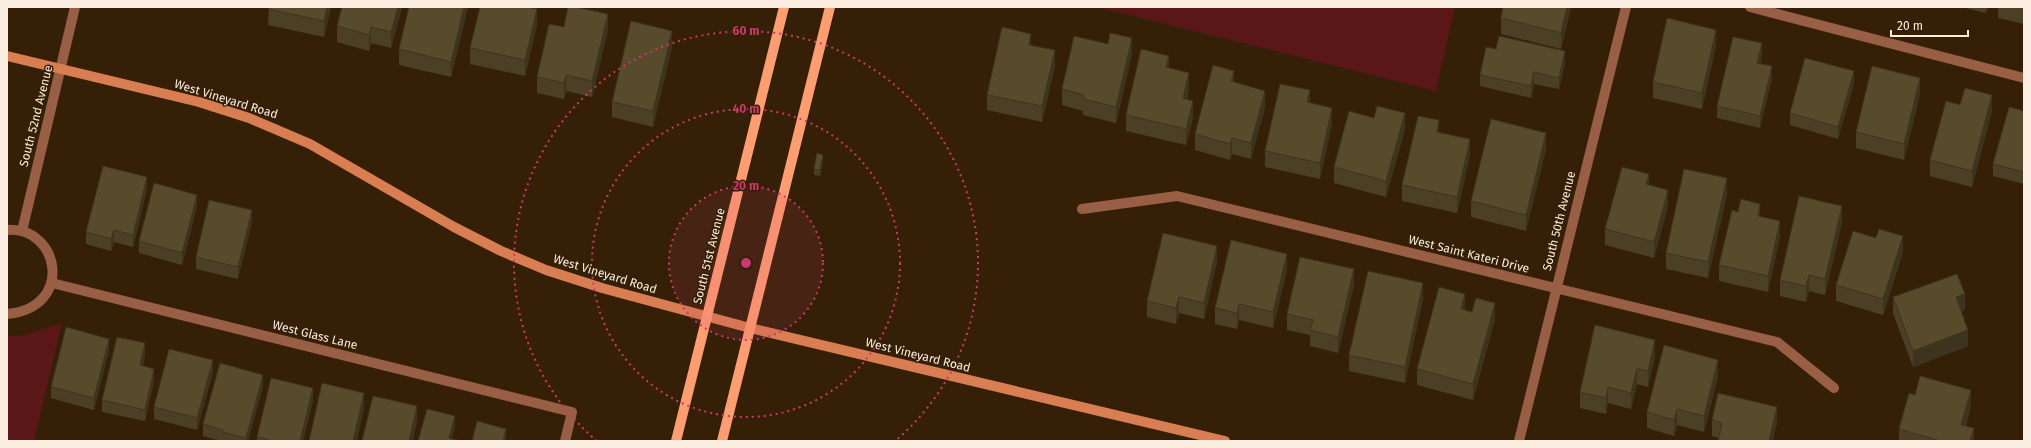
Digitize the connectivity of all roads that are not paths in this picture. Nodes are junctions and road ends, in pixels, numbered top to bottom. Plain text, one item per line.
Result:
1 (75, 7) edge
2 (784, 7) edge
3 (830, 7) edge
4 (1626, 7) edge
5 (1750, 7) edge
6 (7, 56) edge
7 (61, 69) junction
8 (2024, 78) edge
9 (1082, 209) dead end
10 (7, 230) edge
11 (22, 231) junction
12 (52, 283) junction
13 (1556, 289) junction
14 (7, 314) edge
15 (706, 317) junction
16 (750, 328) junction
17 (1834, 388) dead end
18 (565, 441) edge
19 (676, 441) edge
20 (722, 441) edge
21 (1225, 441) edge
22 (1519, 441) edge

1 - 7 street, South 52nd Avenue
2 - 15 main road, South 51st Avenue
3 - 16 main road
4 - 13 street, South 50th Avenue
5 - 8 street
6 - 7 street, West Vineyard Road
7 - 11 street, South 52nd Avenue
7 - 15 street, West Vineyard Road
9 - 13 street, West Saint Kateri Drive
10 - 11 street
11 - 12 street
12 - 14 street
12 - 18 street, West Glass Lane
13 - 17 street, West Saint Kateri Drive
13 - 22 street, South 50th Avenue
15 - 16 street, West Vineyard Road
15 - 19 main road, South 51st Avenue
16 - 20 main road
16 - 21 street, West Vineyard Road

